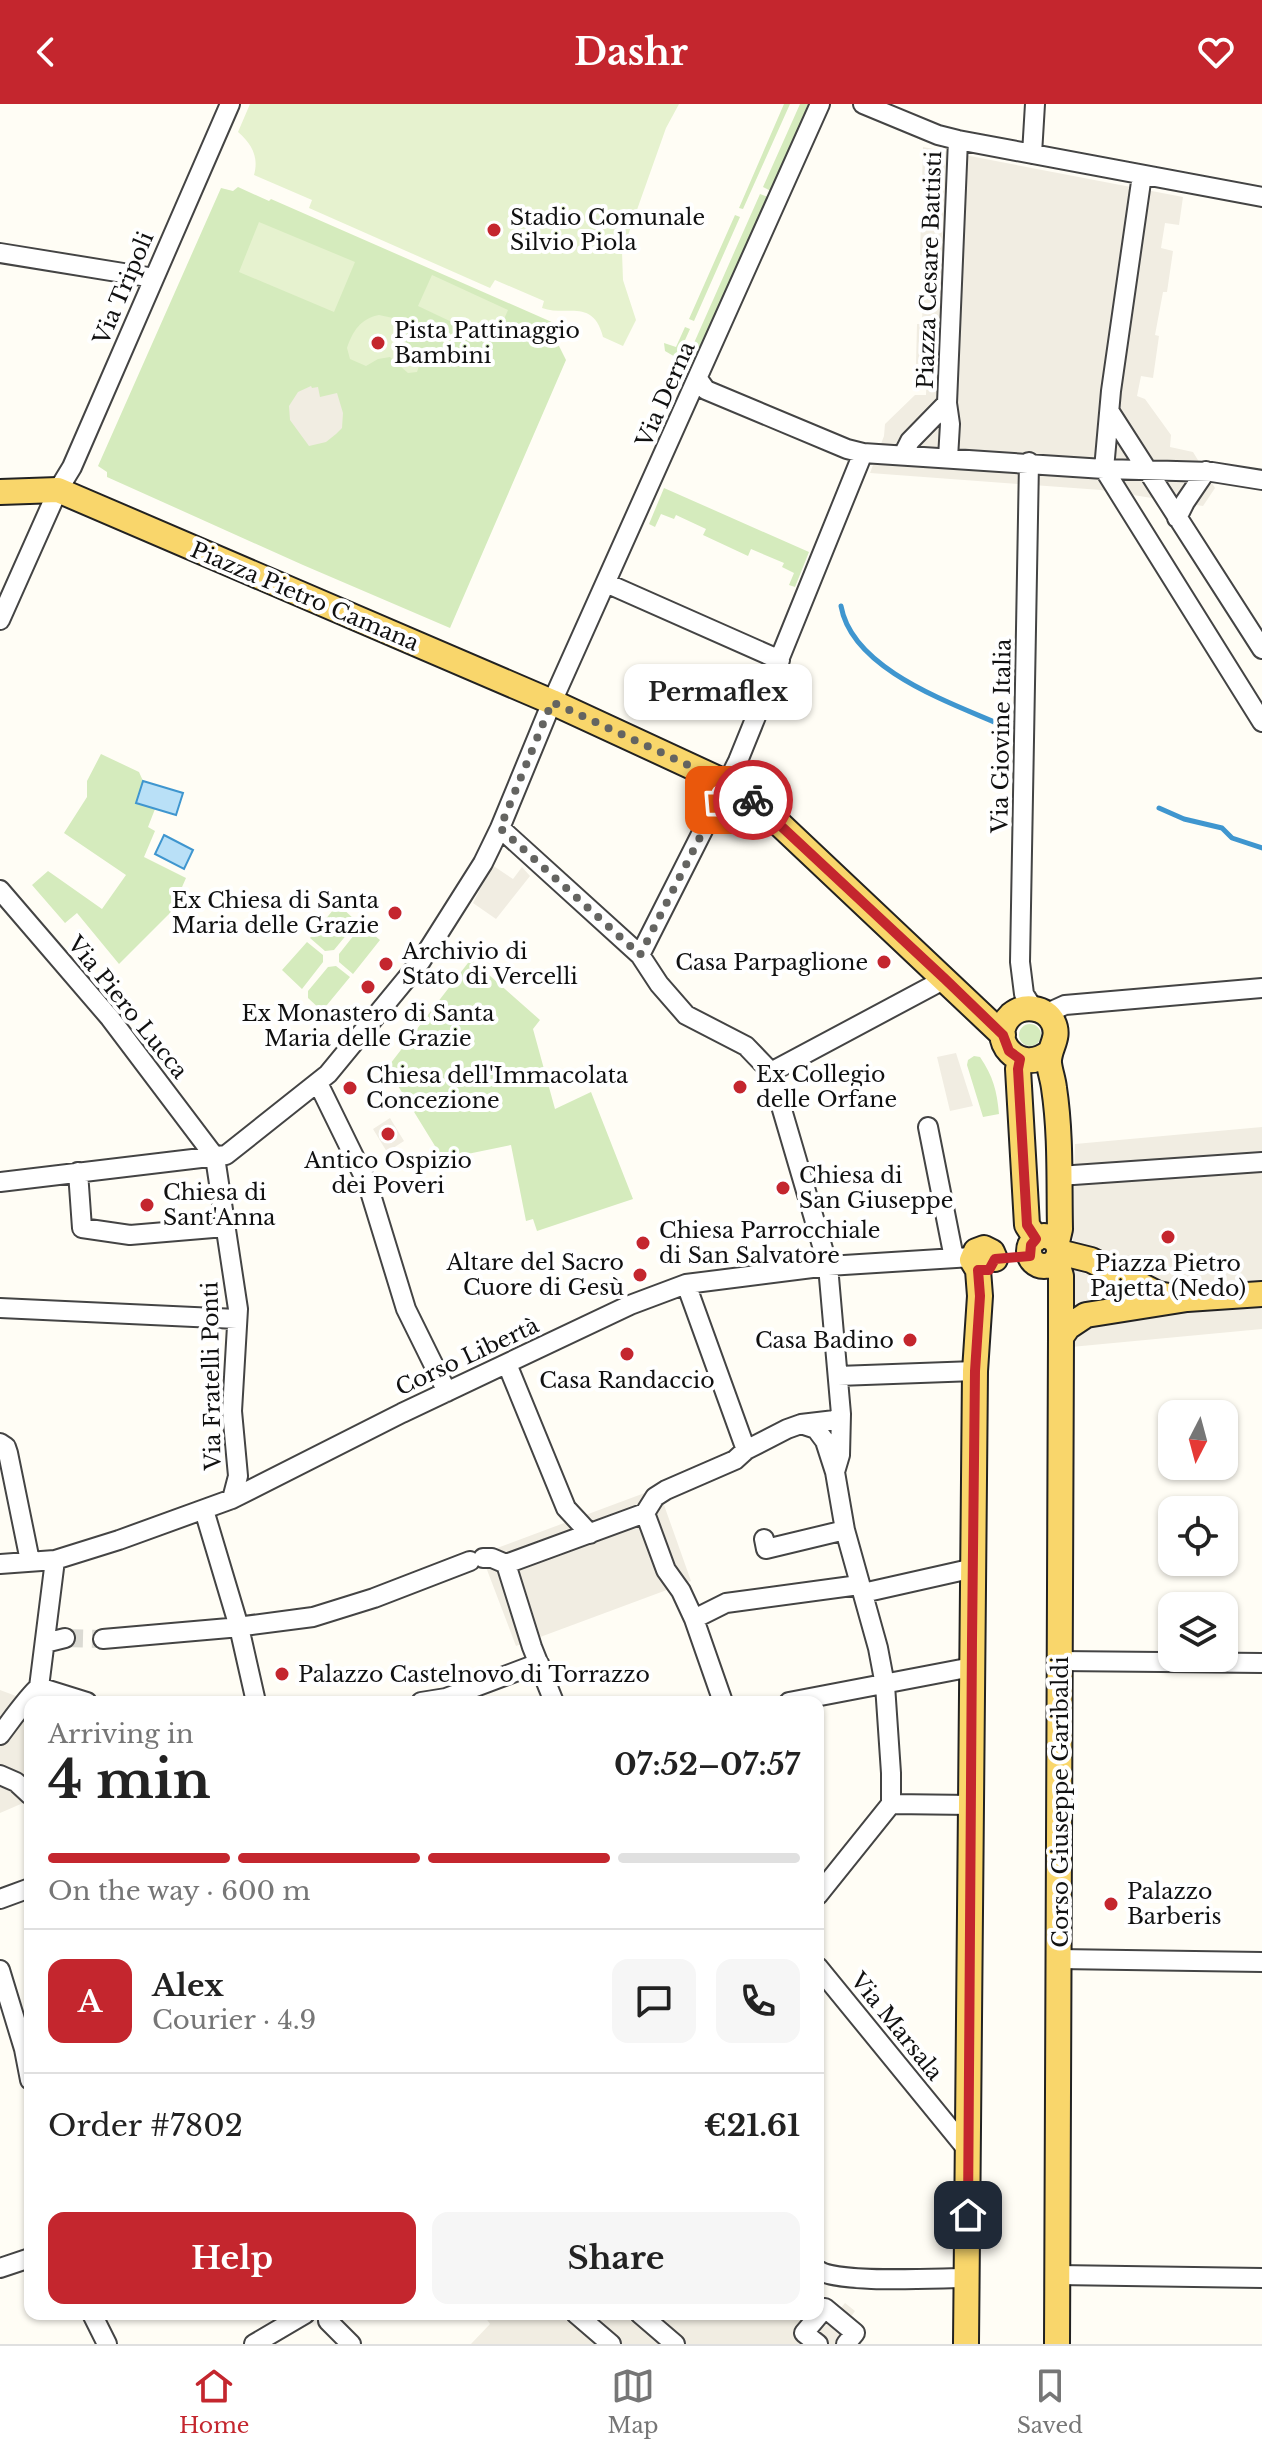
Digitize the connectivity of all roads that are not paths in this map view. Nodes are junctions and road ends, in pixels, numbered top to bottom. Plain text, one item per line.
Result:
1 (230, 104) edge
2 (820, 104) edge
3 (863, 104) edge
4 (1035, 104) edge
5 (958, 140) junction
6 (1032, 154) junction
7 (1142, 175) junction
8 (1262, 197) edge
9 (0, 253) edge
10 (154, 278) junction
11 (698, 379) junction
12 (947, 403) junction
13 (1110, 412) junction
14 (863, 453) junction
15 (903, 455) junction
16 (948, 458) junction
17 (1029, 462) junction
18 (1104, 469) junction
19 (1148, 471) junction
20 (1206, 471) junction
21 (1262, 480) edge
22 (58, 490) junction
23 (0, 492) edge
24 (1177, 518) junction
25 (606, 583) junction
26 (0, 620) edge
27 (1262, 649) edge
28 (780, 660) junction
29 (552, 702) junction
30 (1262, 722) edge
31 (727, 783) junction
32 (500, 828) junction
33 (0, 890) edge
34 (640, 955) junction
35 (954, 987) junction
36 (1262, 988) edge
37 (1041, 1012) junction
38 (1006, 1027) junction
39 (1050, 1052) junction
40 (1020, 1059) junction
41 (771, 1072) junction
42 (318, 1083) junction
43 (928, 1127) dead end
44 (215, 1157) junction
45 (1262, 1162) edge
46 (78, 1172) junction
47 (1059, 1176) junction
48 (0, 1182) edge
49 (225, 1227) junction
50 (1048, 1250) junction
51 (975, 1261) junction
52 (828, 1266) junction
53 (686, 1284) junction
54 (1262, 1294) edge
55 (1187, 1299) junction
56 (0, 1308) edge
57 (237, 1319) junction
58 (1061, 1337) junction
59 (507, 1364) junction
60 (975, 1371) junction
61 (838, 1376) junction
62 (447, 1392) junction
63 (841, 1414) junction
64 (801, 1424) junction
65 (0, 1443) edge
66 (746, 1450) junction
67 (835, 1472) junction
68 (232, 1499) junction
69 (566, 1508) junction
70 (204, 1510) junction
71 (645, 1513) junction
72 (845, 1530) junction
73 (590, 1534) junction
74 (764, 1539) dead end
75 (564, 1544) junction
76 (55, 1560) junction
77 (30, 1561) junction
78 (0, 1564) edge
79 (506, 1564) junction
80 (974, 1568) junction
81 (861, 1589) junction
82 (694, 1619) junction
83 (239, 1627) junction
84 (65, 1638) tunnel mouth
85 (103, 1639) tunnel mouth
86 (45, 1643) junction
87 (536, 1655) junction
88 (1060, 1661) junction
89 (1262, 1663) edge
90 (972, 1667) junction
91 (885, 1685) junction
92 (34, 1694) edge
93 (255, 1696) edge
94 (450, 1696) edge
95 (552, 1696) edge
96 (721, 1696) edge
97 (823, 1696) edge
98 (24, 1700) edge
99 (24, 1704) edge
100 (24, 1706) edge
101 (0, 1715) edge
102 (0, 1727) edge
103 (0, 1735) edge
104 (0, 1775) edge
105 (24, 1789) edge
106 (891, 1804) junction
107 (972, 1805) junction
108 (824, 1888) edge
109 (24, 1890) edge
110 (0, 1899) edge
111 (1059, 1959) junction
112 (1262, 1962) edge
113 (0, 1970) edge
114 (824, 1974) edge
115 (24, 2049) edge
116 (970, 2153) junction
117 (24, 2260) edge
118 (0, 2268) edge
119 (824, 2273) edge
120 (1058, 2275) junction
121 (966, 2278) junction
122 (1262, 2278) edge
123 (824, 2310) edge
124 (95, 2320) edge
125 (295, 2320) edge
126 (328, 2320) edge
127 (583, 2320) edge
128 (647, 2320) edge
129 (818, 2320) edge
130 (806, 2340) edge
131 (107, 2344) edge
132 (254, 2344) edge
133 (351, 2344) edge
134 (611, 2344) edge
135 (675, 2344) edge
136 (846, 2344) edge
137 (966, 2344) edge
138 (1057, 2344) edge

1 - 10 street, Via Tripoli
2 - 11 street, Via Derna
3 - 5 street, Piazza Cesare Battisti
4 - 6 street
5 - 6 street, Piazza Cesare Battisti
5 - 12 street, Piazza Cesare Battisti
6 - 7 street, Piazza Cesare Battisti
7 - 8 street, Piazza Cesare Battisti
7 - 13 street
9 - 10 street
10 - 22 street, Via Tripoli
11 - 14 street
11 - 25 street, Via Derna
12 - 15 street, Piazza Cesare Battisti
12 - 16 street, Piazza Cesare Battisti
13 - 18 street
13 - 19 street
14 - 15 street
14 - 28 street
15 - 16 street
16 - 17 street
17 - 18 street
17 - 37 street, Via Giovine Italia
18 - 19 street
18 - 30 street
19 - 20 street
19 - 24 street
20 - 21 street
20 - 24 street
22 - 23 main road
22 - 26 street, Via Tripoli
22 - 29 main road, Piazza Pietro Camana
24 - 27 street
25 - 28 street
25 - 29 street, Via Derna
28 - 31 street
29 - 31 main road, Piazza Pietro Camana
29 - 32 street, Via Derna
31 - 34 street
31 - 35 main road, Piazza Pietro Camana
32 - 34 street
32 - 42 street, Via Derna
33 - 44 street, Via Piero Lucca
34 - 41 street
35 - 38 main road, Piazza Pietro Camana
35 - 41 street
36 - 37 street
37 - 38 main road
37 - 39 main road
38 - 40 main road
39 - 40 main road
39 - 47 main road
40 - 50 main road
41 - 52 street
42 - 44 street, Via Derna
42 - 62 street
43 - 51 street
44 - 46 street
44 - 49 street, Via Fratelli Ponti
45 - 47 street
46 - 48 street
46 - 49 street
47 - 50 main road
49 - 57 street, Via Fratelli Ponti
50 - 51 main road
50 - 55 main road
50 - 58 main road, Corso Giuseppe Garibaldi
51 - 52 street, Corso Libertà
51 - 60 main road
52 - 53 street, Corso Libertà
52 - 61 street
53 - 59 street, Corso Libertà
53 - 66 street
54 - 55 main road
55 - 58 main road
56 - 57 street
57 - 68 street, Via Fratelli Ponti
58 - 88 main road, Corso Giuseppe Garibaldi
59 - 62 street, Corso Libertà
59 - 69 street
60 - 61 street
60 - 80 main road
61 - 63 street
62 - 68 street, Corso Libertà
63 - 64 street
63 - 67 street
64 - 66 street
64 - 67 street
65 - 77 street
66 - 71 street
67 - 72 street
68 - 70 street, Corso Libertà
69 - 73 street
69 - 75 street
70 - 76 street, Corso Libertà
70 - 83 street
71 - 73 street
71 - 82 street
72 - 74 street
72 - 81 street
73 - 75 street
75 - 79 street
76 - 77 street, Corso Libertà
76 - 86 street
77 - 78 street, Corso Libertà
79 - 83 street
79 - 87 street
80 - 81 street
80 - 90 main road
81 - 82 street
81 - 91 street
82 - 96 street
83 - 85 street
83 - 93 street
84 - 86 street
86 - 92 street
87 - 94 street
87 - 95 street
88 - 89 street
88 - 111 main road, Corso Giuseppe Garibaldi
90 - 91 street
90 - 107 main road
91 - 97 street
91 - 106 street
98 - 101 street
99 - 102 street
100 - 103 street
104 - 105 street
106 - 107 street
106 - 108 street
107 - 116 main road
109 - 110 street
111 - 112 street
111 - 120 main road, Corso Giuseppe Garibaldi
113 - 115 street
114 - 116 street, Via Marsala
116 - 121 main road
117 - 118 street
119 - 121 street
120 - 122 street
120 - 138 main road, Corso Giuseppe Garibaldi
121 - 137 main road
123 - 136 street
124 - 131 street
125 - 132 street
126 - 133 street
127 - 134 street
128 - 135 street
129 - 130 street

